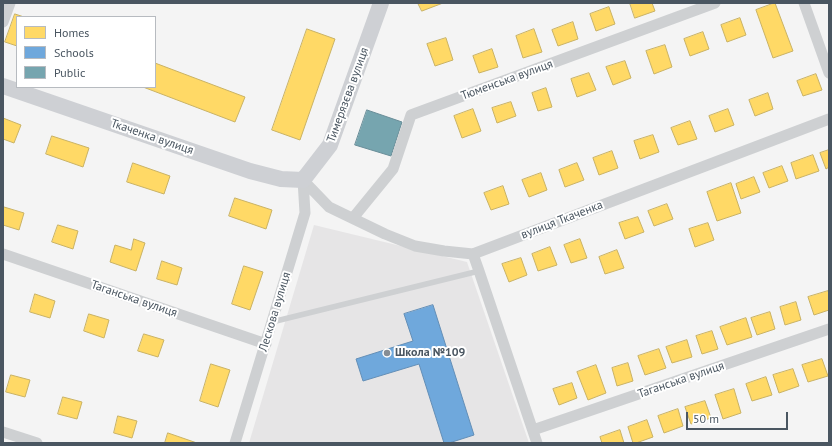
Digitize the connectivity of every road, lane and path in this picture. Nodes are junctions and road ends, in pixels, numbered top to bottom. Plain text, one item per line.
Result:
1 (10, 3) edge
2 (381, 3) edge
3 (715, 3) edge
4 (804, 3) edge
5 (3, 22) edge
6 (829, 73) edge
7 (3, 86) edge
8 (829, 119) edge
9 (303, 180) junction
10 (353, 218) junction
11 (3, 254) edge
12 (472, 254) junction
13 (479, 271) junction
14 (272, 322) junction
15 (829, 329) edge
16 (266, 344) junction
17 (533, 430) junction
18 (3, 432) edge
19 (37, 443) edge
20 (235, 443) edge
21 (537, 443) edge

1 - 5 street
2 - 9 street, Тимерязєва вулиця
3 - 10 street, Тюменська вулиця
4 - 6 street
7 - 9 street, Ткаченка вулиця
8 - 12 street, вулиця Ткаченка
9 - 10 street, вулиця Ткаченка
9 - 14 street, Лескова вулиця
10 - 12 street, вулиця Ткаченка
11 - 16 street, Таганська вулиця
12 - 13 street
13 - 14 lane
13 - 17 street
14 - 16 street, Лескова вулиця
15 - 17 street, Таганська вулиця
16 - 20 street, Лескова вулиця
17 - 21 street
18 - 19 street

